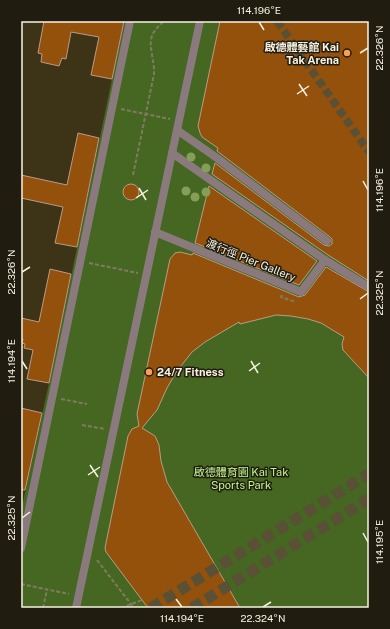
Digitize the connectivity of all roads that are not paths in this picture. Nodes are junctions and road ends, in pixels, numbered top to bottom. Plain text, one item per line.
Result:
1 (130, 21) edge
2 (200, 21) edge
3 (177, 130) junction
4 (172, 154) junction
5 (155, 232) junction
6 (327, 242) dead end
7 (325, 260) junction
8 (369, 287) edge
9 (22, 534) edge
10 (21, 548) edge
11 (76, 608) edge

1 - 9 street
2 - 3 street
3 - 4 street
3 - 6 street
4 - 5 street
4 - 7 street
5 - 7 street, 渡行徑 Pier Gallery
5 - 11 street
7 - 8 street
9 - 10 street

